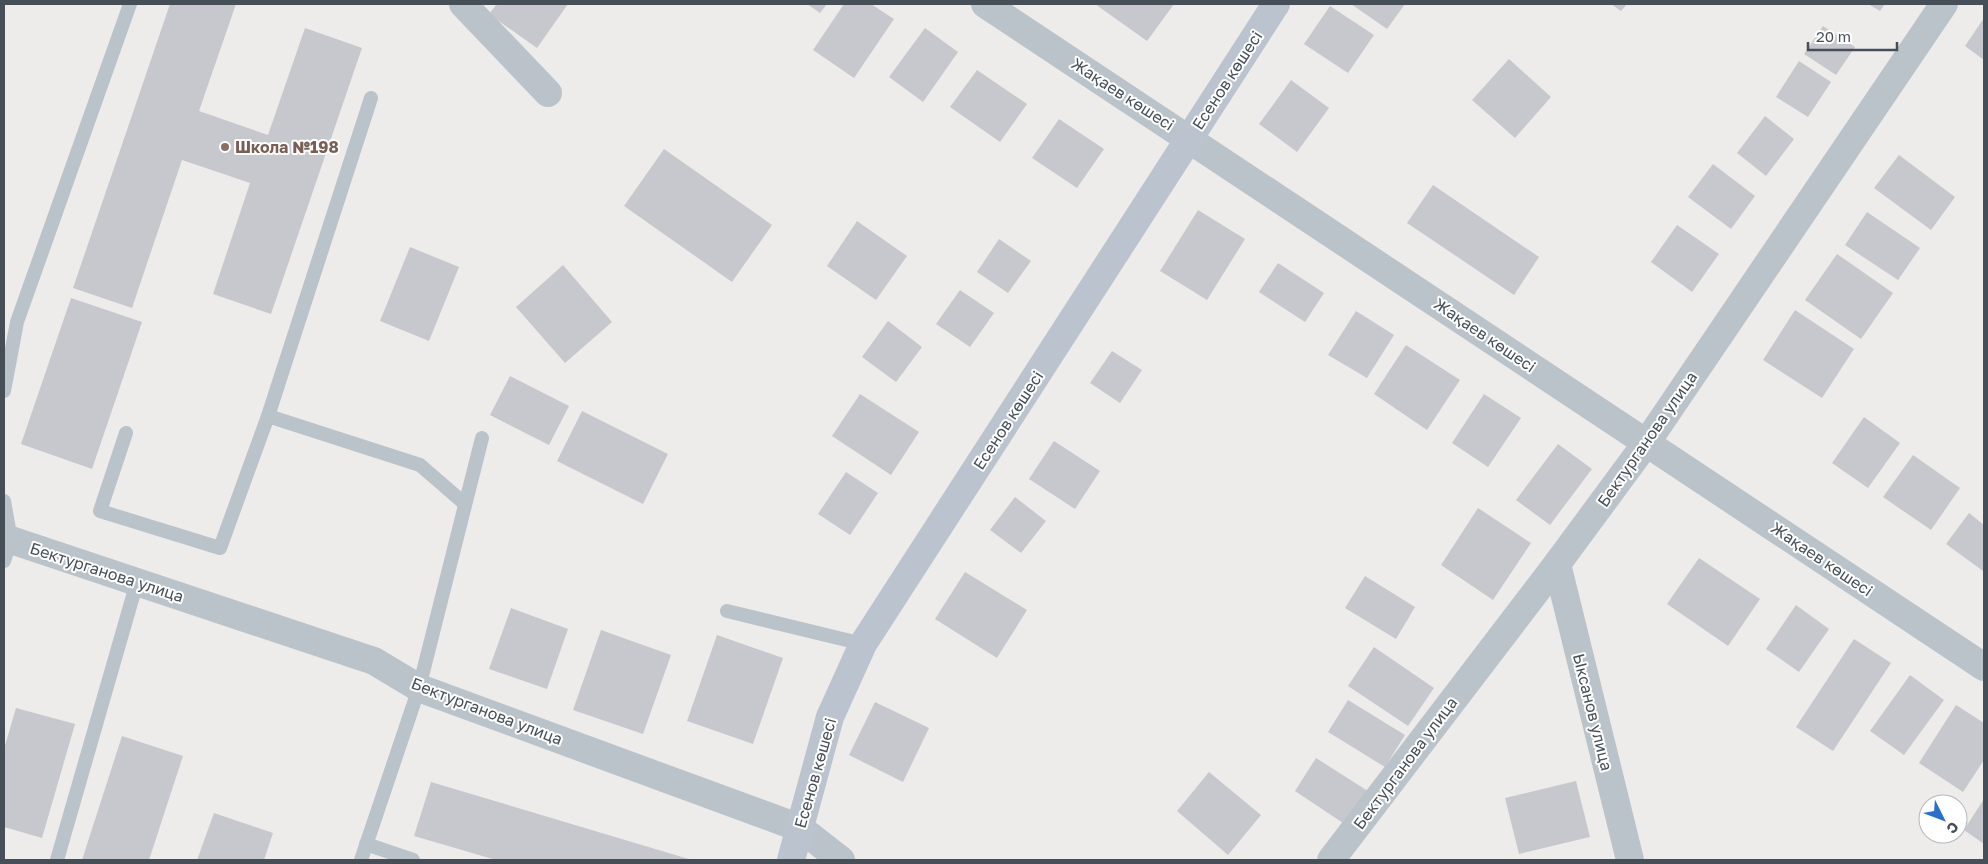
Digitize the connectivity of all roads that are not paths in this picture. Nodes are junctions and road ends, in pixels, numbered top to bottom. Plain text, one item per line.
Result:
1 (130, 4) edge
2 (463, 4) edge
3 (985, 4) edge
4 (1276, 4) edge
5 (1944, 4) edge
6 (548, 93) dead end
7 (371, 98) dead end
8 (1190, 139) junction
9 (4, 392) edge
10 (268, 416) junction
11 (126, 434) dead end
12 (482, 438) dead end
13 (1646, 442) junction
14 (4, 501) edge
15 (465, 504) junction
16 (7, 550) edge
17 (1556, 564) junction
18 (137, 582) junction
19 (727, 611) dead end
20 (863, 644) junction
21 (1984, 667) edge
22 (419, 688) junction
23 (800, 828) junction
24 (366, 844) junction
25 (57, 860) edge
26 (360, 860) edge
27 (413, 860) edge
28 (791, 860) edge
29 (841, 860) edge
30 (1331, 860) edge
31 (1630, 860) edge

1 - 9 lane
2 - 6 street
3 - 8 street, Жақаев көшесі
4 - 8 street, Есенов көшесі
5 - 13 street, Бектурганова улица
7 - 10 lane
8 - 13 street, Жақаев көшесі
8 - 20 street, Есенов көшесі
10 - 11 lane
10 - 15 lane
12 - 15 lane
13 - 17 street, Бектурганова улица
13 - 21 street, Жақаев көшесі
14 - 16 lane
15 - 22 lane
16 - 18 street, Бектурганова улица
17 - 30 street, Бектурганова улица
17 - 31 street, Ыксанов улица
18 - 22 street, Бектурганова улица
18 - 25 lane
19 - 20 lane
20 - 23 street, Есенов көшесі
22 - 23 street, Бектурганова улица
22 - 24 lane
23 - 28 street, Есенов көшесі
23 - 29 street, Бектурганова улица
24 - 26 lane
24 - 27 lane

